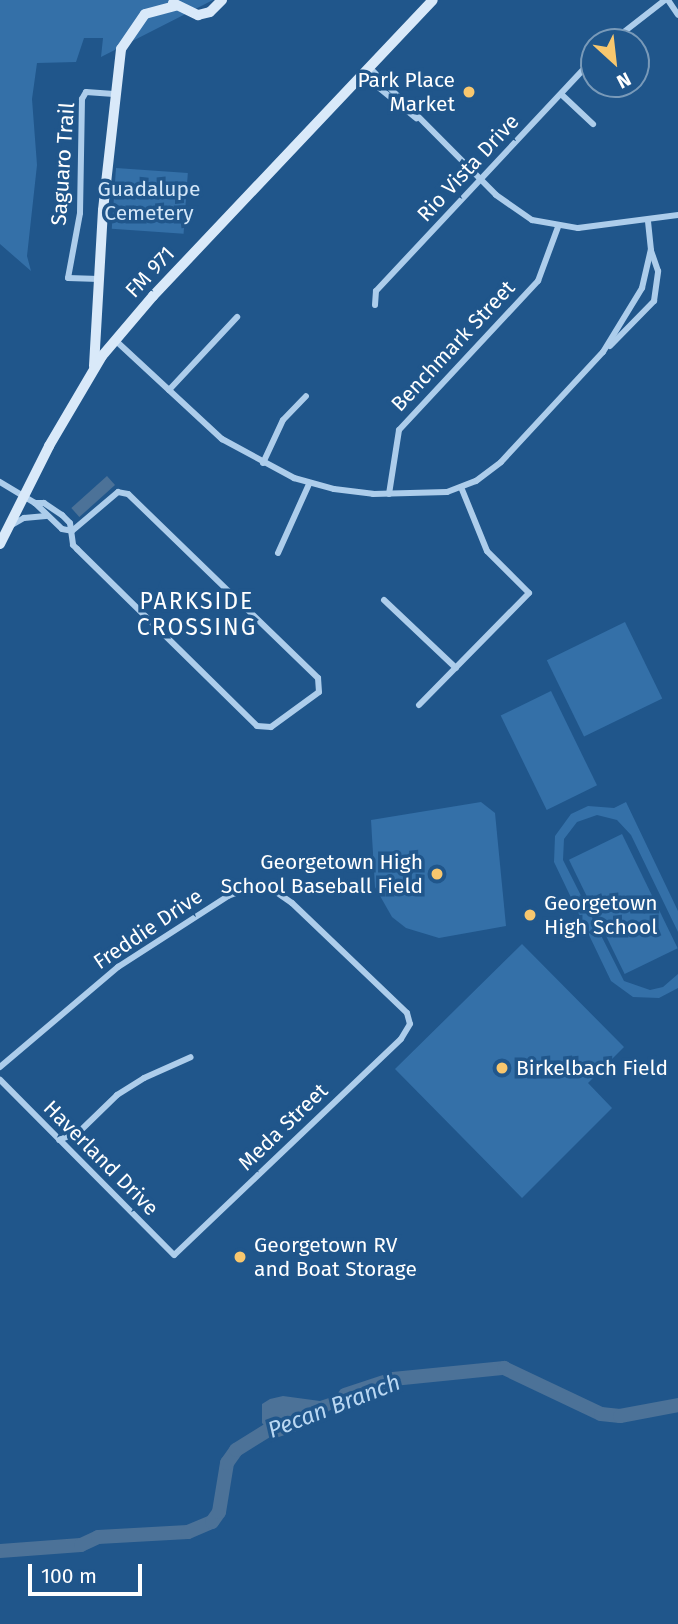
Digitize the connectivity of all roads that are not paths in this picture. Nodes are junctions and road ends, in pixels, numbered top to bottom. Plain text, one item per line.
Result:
1 (161, 0) edge
2 (222, 0) edge
3 (433, 0) edge
4 (666, 0) edge
5 (173, 3) edge
6 (154, 10) junction
7 (678, 15) edge
8 (629, 28) edge
9 (366, 71) junction
10 (580, 73) edge
11 (561, 93) junction
12 (114, 94) junction
13 (593, 124) dead end
14 (481, 180) junction
15 (678, 215) edge
16 (648, 220) junction
17 (558, 227) junction
18 (651, 250) junction
19 (99, 279) junction
20 (375, 305) dead end
21 (237, 317) dead end
22 (115, 340) junction
23 (603, 352) junction
24 (94, 366) junction
25 (169, 390) junction
26 (306, 396) dead end
27 (263, 463) junction
28 (0, 482) edge
29 (309, 484) junction
30 (461, 487) junction
31 (389, 494) junction
32 (24, 496) junction
33 (35, 503) junction
34 (46, 516) junction
35 (9, 527) junction
36 (72, 531) junction
37 (0, 544) edge
38 (278, 553) dead end
39 (384, 600) dead end
40 (456, 668) junction
41 (419, 705) dead end
42 (410, 1024) joint
43 (191, 1057) dead end
44 (0, 1067) edge
45 (0, 1080) edge
46 (59, 1140) junction
47 (179, 1254) joint

1 - 6 main road
2 - 5 main road
3 - 9 main road, FM 971 / FM 971
4 - 7 street
4 - 8 street
5 - 6 main road
6 - 12 main road
9 - 14 street
9 - 22 main road, FM 971 / FM 971
10 - 11 street, Rio Vista Drive
11 - 13 street
11 - 14 street, Rio Vista Drive
12 - 19 main road
12 - 19 street, Saguaro Trail
14 - 17 street
14 - 20 street, Rio Vista Drive
15 - 16 street
16 - 17 street
16 - 18 street
17 - 31 street, Benchmark Street
18 - 23 street
18 - 23 street
19 - 24 main road
21 - 25 street
22 - 24 main road, FM 971 / FM 971
22 - 25 street
23 - 30 street
24 - 32 main road, FM 971 / FM 971
25 - 27 street
26 - 27 street
27 - 29 street
28 - 32 street
29 - 31 street
29 - 38 street
30 - 31 street
30 - 40 street
32 - 33 street
32 - 35 main road, FM 971 / FM 971
33 - 34 street
33 - 36 street
34 - 35 street
34 - 36 street
35 - 37 main road, FM 971 / FM 971
36 - 36 street
39 - 40 street
40 - 41 street
42 - 44 street, Freddie Drive
42 - 47 street, Meda Street
43 - 46 street
45 - 46 street, Haverland Drive
46 - 47 street, Haverland Drive

